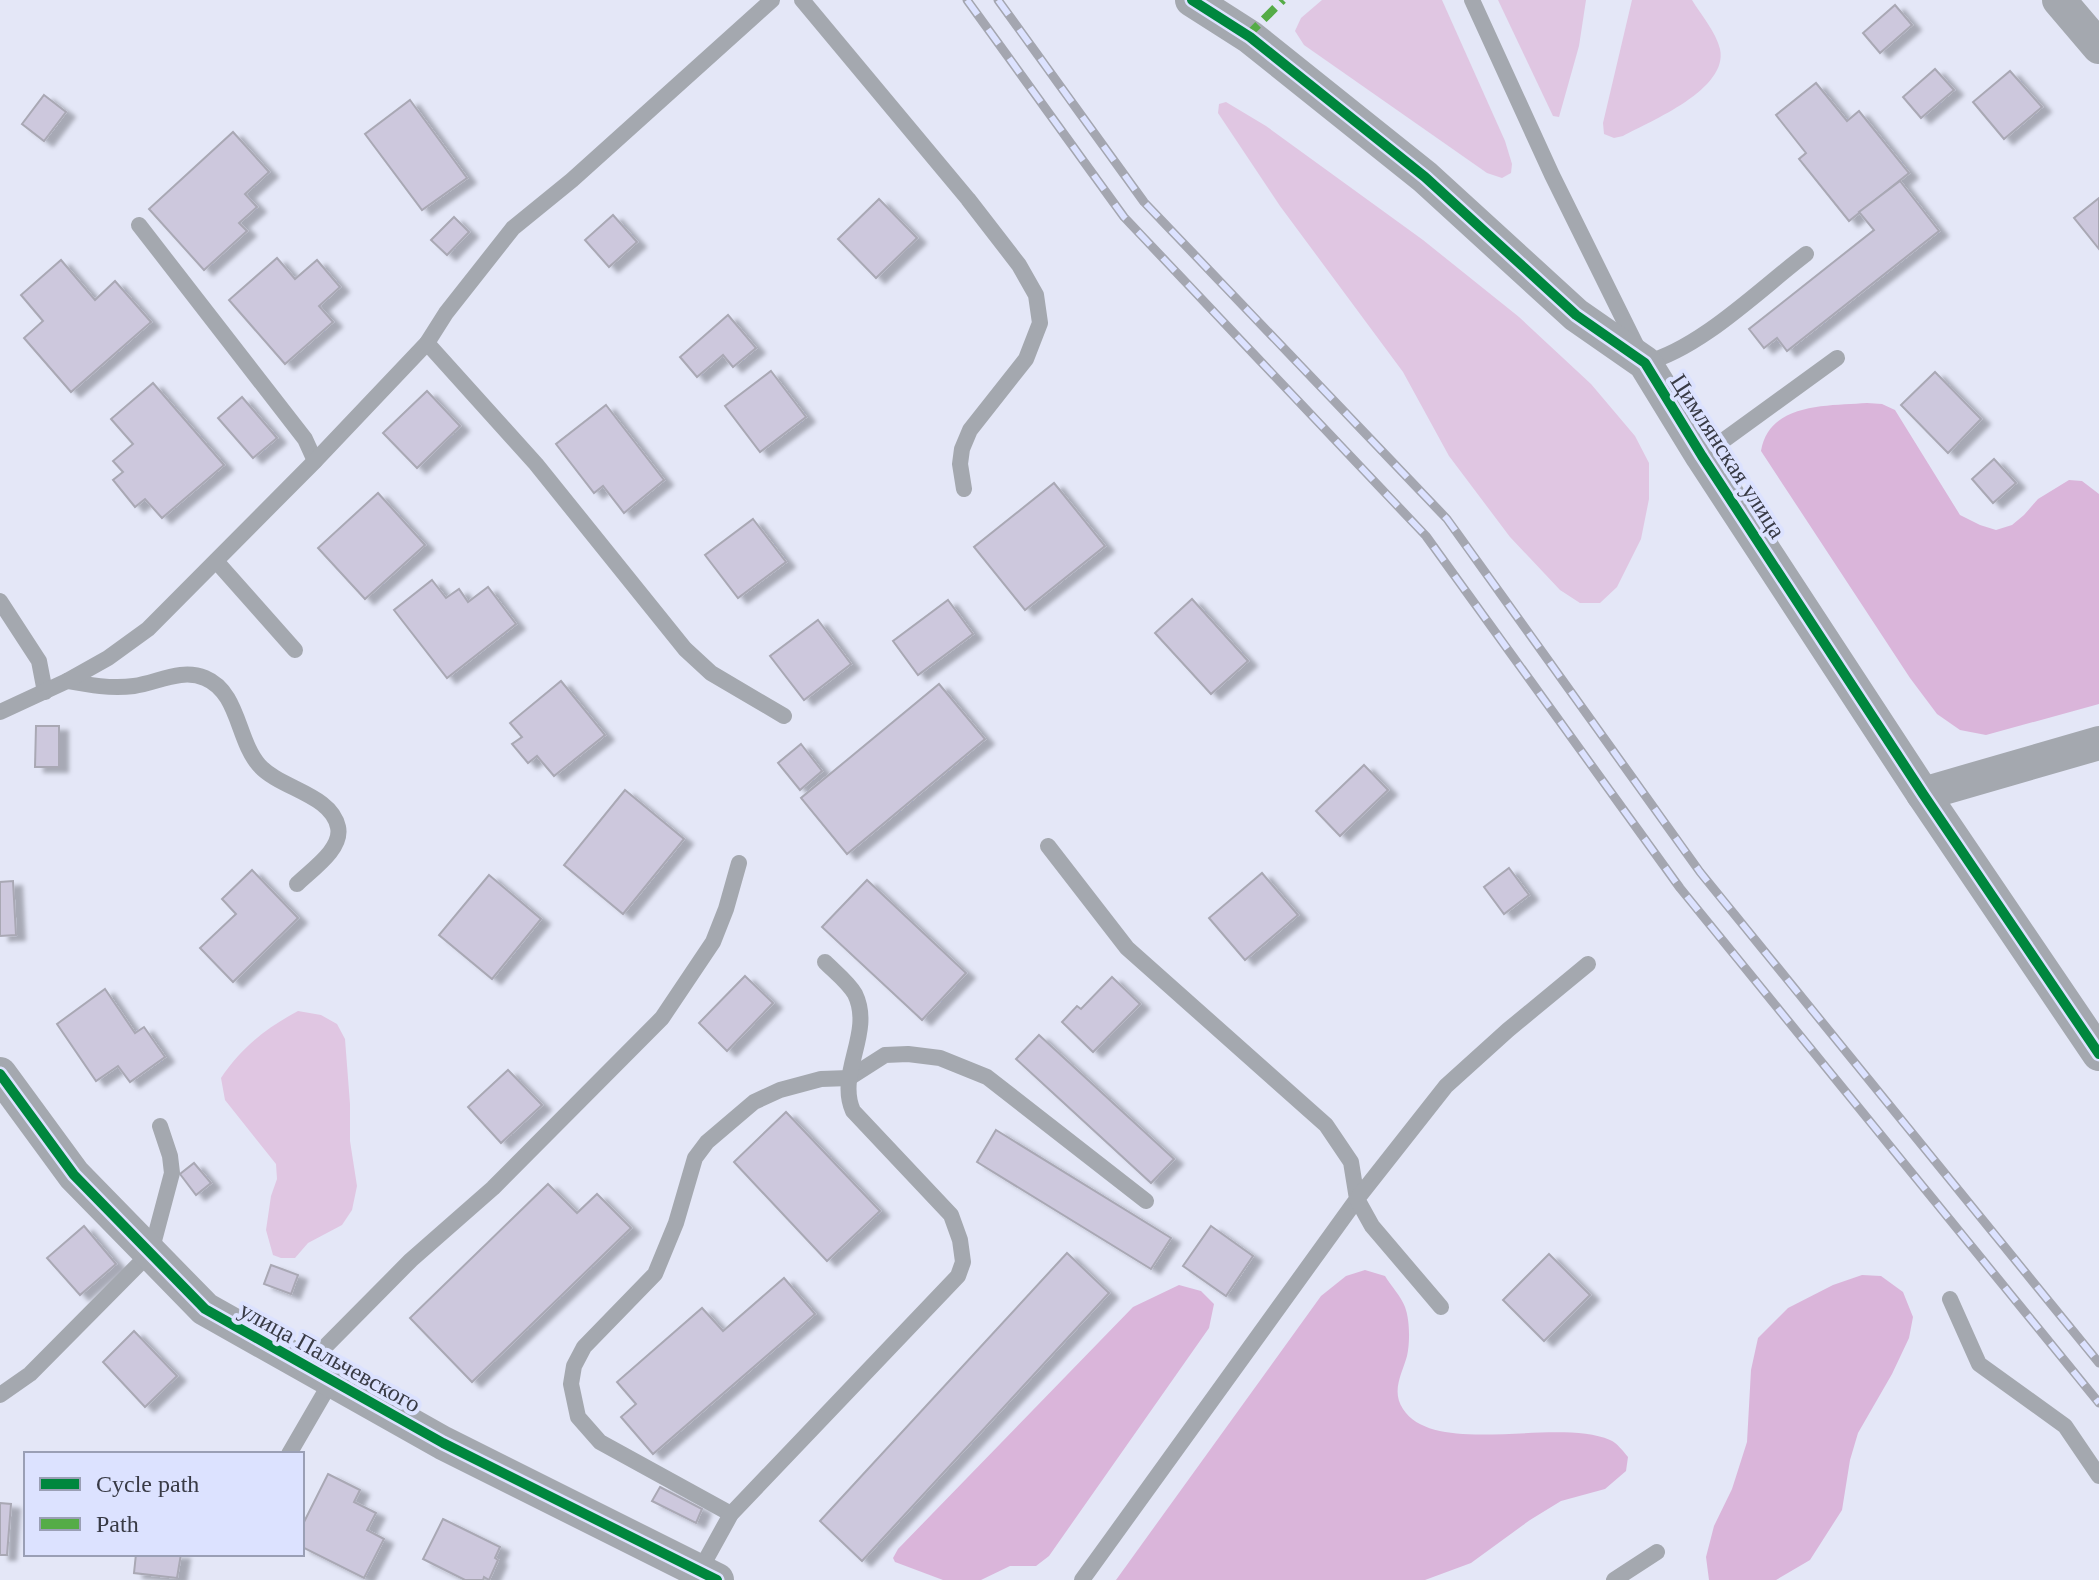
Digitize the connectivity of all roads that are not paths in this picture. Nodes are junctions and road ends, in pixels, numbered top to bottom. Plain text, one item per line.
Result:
1 (772, 0) edge
2 (802, 0) edge
3 (1192, 0) edge
4 (1472, 0) edge
5 (2059, 0) edge
6 (2099, 47) edge
7 (139, 225) dead end
8 (1806, 254) dead end
9 (427, 343) junction
10 (1837, 358) dead end
11 (1645, 363) junction
12 (1702, 456) junction
13 (315, 461) junction
14 (964, 489) dead end
15 (216, 561) junction
16 (0, 601) edge
17 (295, 650) dead end
18 (67, 681) junction
19 (45, 692) junction
20 (0, 712) edge
21 (784, 716) dead end
22 (2099, 743) edge
23 (1923, 794) junction
24 (1048, 846) dead end
25 (739, 863) dead end
26 (297, 884) dead end
27 (825, 962) dead end
28 (1588, 964) dead end
29 (2099, 1054) edge
30 (0, 1074) edge
31 (849, 1078) junction
32 (160, 1126) dead end
33 (1357, 1199) junction
34 (1146, 1201) dead end
35 (151, 1252) junction
36 (1950, 1299) dead end
37 (1441, 1307) dead end
38 (320, 1373) junction
39 (0, 1395) edge
40 (290, 1452) edge
41 (2099, 1476) edge
42 (731, 1514) junction
43 (1657, 1552) dead end
44 (708, 1576) edge
45 (1082, 1580) edge
46 (1614, 1580) edge

1 - 9 lane
2 - 14 lane
3 - 11 street, Цимлянская улица
4 - 11 lane, Цимлянская улица
5 - 6 street
7 - 13 lane
8 - 11 lane
9 - 13 lane
9 - 21 lane
10 - 12 lane
11 - 12 street, Цимлянская улица
12 - 23 street, Цимлянская улица
13 - 15 lane
15 - 17 lane
15 - 18 lane
16 - 19 lane
18 - 19 lane
18 - 26 lane
19 - 20 lane
22 - 23 street
23 - 29 street, Цимлянская улица
24 - 33 lane
25 - 38 lane
27 - 31 lane
28 - 33 lane
30 - 35 street, улица Пальчевского
31 - 34 lane
31 - 42 lane
31 - 42 lane
32 - 35 lane
33 - 37 lane
33 - 45 lane
35 - 38 street, улица Пальчевского
35 - 39 lane
36 - 41 lane
38 - 40 lane
38 - 44 street, улица Пальчевского
42 - 44 lane
43 - 46 lane

